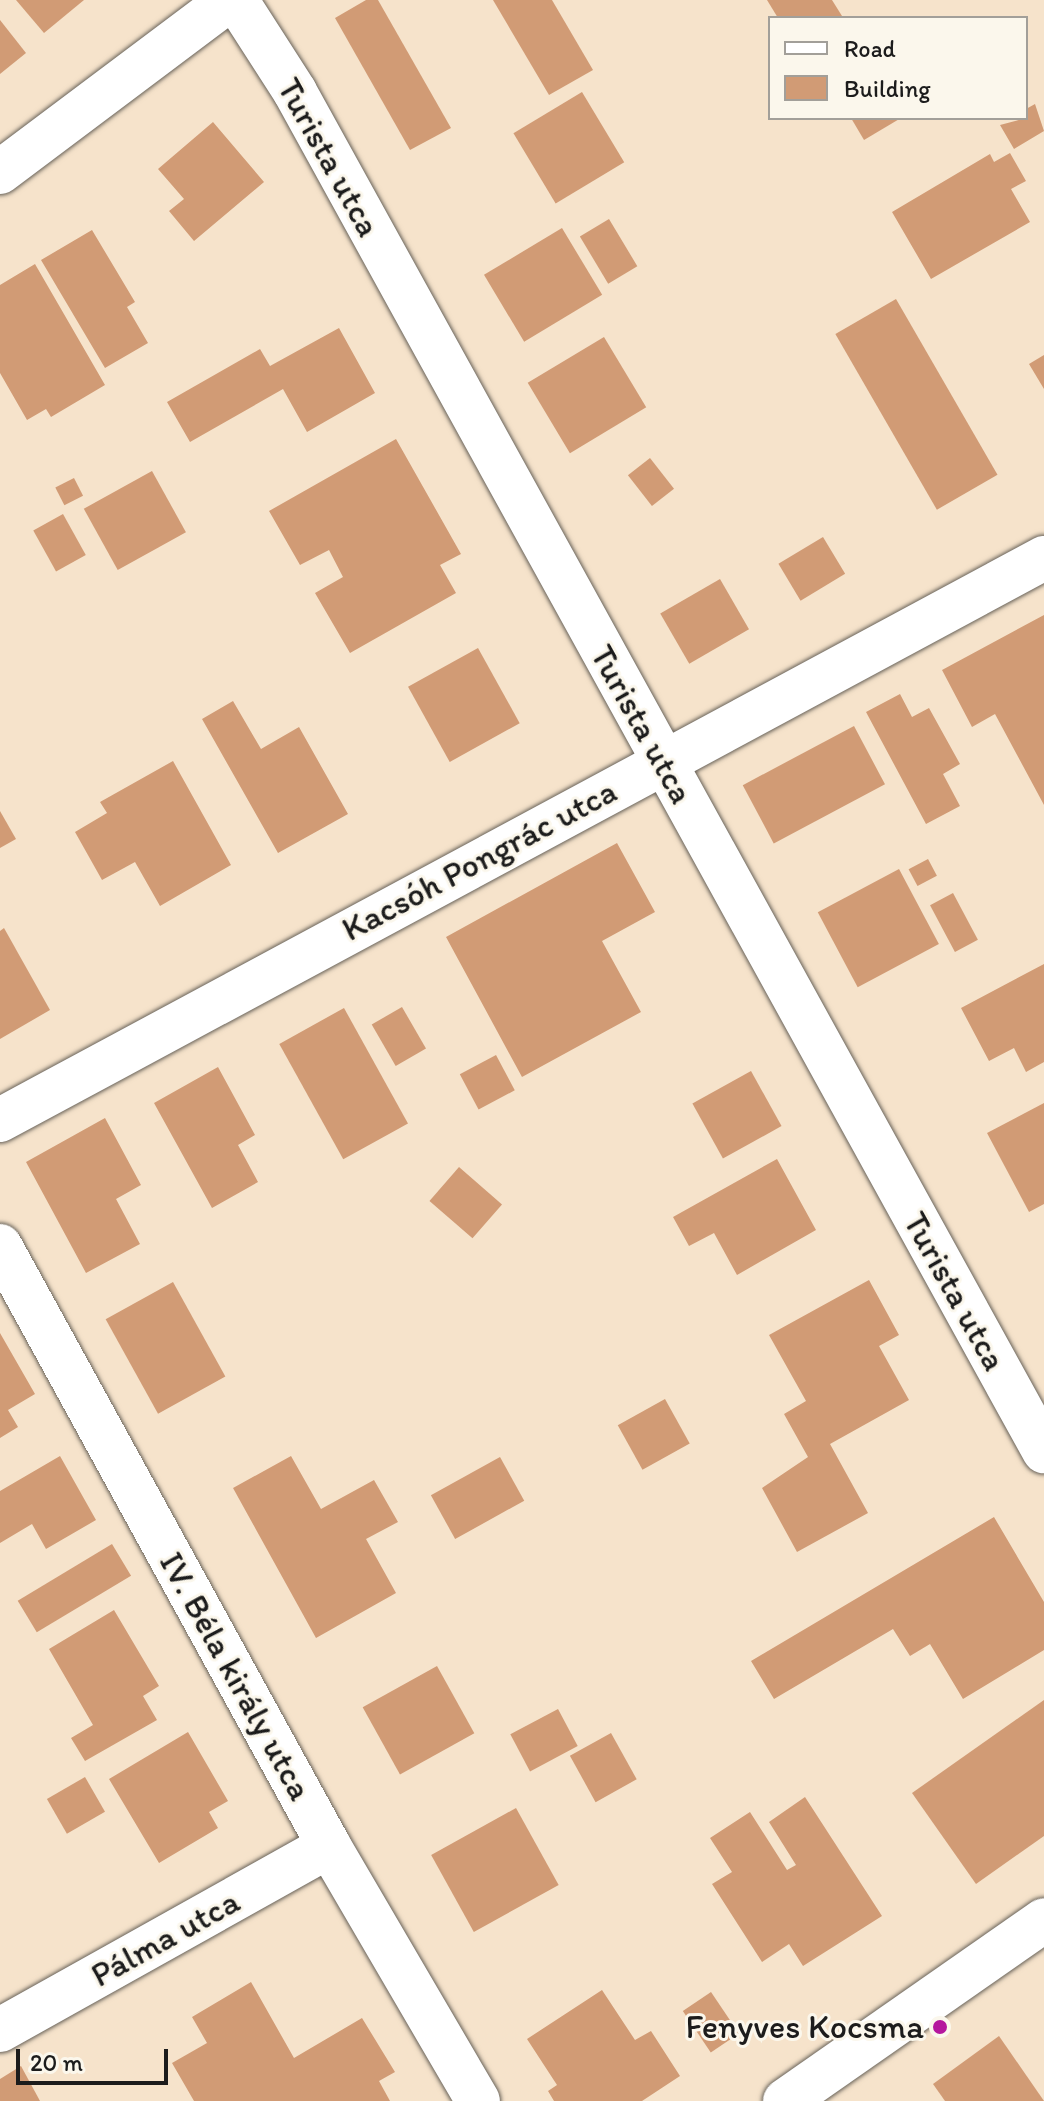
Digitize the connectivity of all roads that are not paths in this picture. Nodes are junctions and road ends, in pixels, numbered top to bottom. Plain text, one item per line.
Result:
1 (229, 0) edge
2 (236, 0) edge
3 (0, 172) edge
4 (1044, 558) edge
5 (662, 761) junction
6 (0, 1120) edge
7 (0, 1246) edge
8 (1044, 1451) edge
9 (329, 1846) junction
10 (1044, 1920) edge
11 (0, 2030) edge
12 (806, 2095) edge
13 (478, 2101) edge

1 - 3 street
2 - 5 street, Turista utca
4 - 5 street, Kacsóh Pongrác utca
5 - 6 street, Kacsóh Pongrác utca
5 - 8 street, Turista utca
7 - 9 street, IV. Béla király utca
9 - 11 street, Pálma utca
9 - 13 street, IV. Béla király utca
10 - 12 street

